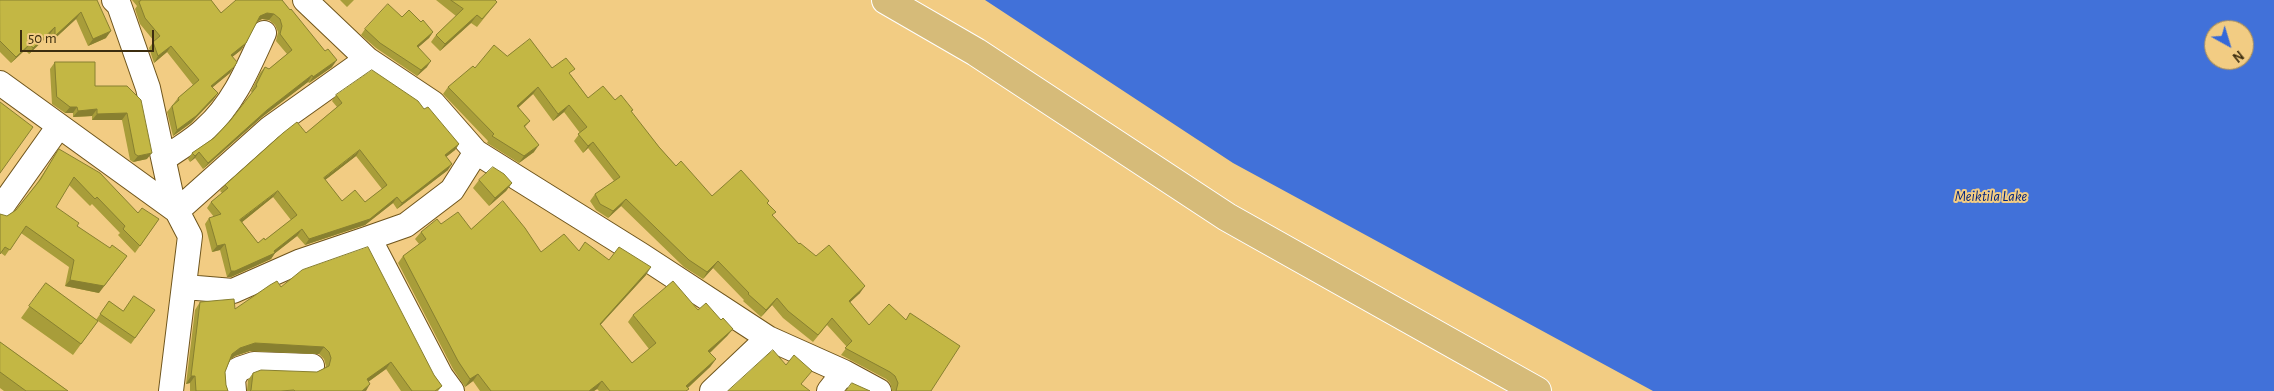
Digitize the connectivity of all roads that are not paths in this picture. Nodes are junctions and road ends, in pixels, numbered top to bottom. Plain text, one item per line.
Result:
1 (114, 0) edge
2 (306, 0) edge
3 (886, 0) edge
4 (264, 33) dead end
5 (368, 59) junction
6 (0, 83) edge
7 (59, 126) junction
8 (476, 152) junction
9 (164, 159) junction
10 (0, 209) edge
11 (176, 209) junction
12 (369, 238) junction
13 (185, 287) junction
14 (768, 338) junction
15 (312, 366) dead end
16 (844, 372) junction
17 (171, 391) edge
18 (234, 391) edge
19 (452, 391) edge
20 (712, 391) edge
21 (829, 391) edge
22 (878, 391) edge
23 (1538, 391) edge

1 - 9 street
2 - 5 street
3 - 23 main road
4 - 9 street
5 - 8 street
5 - 11 street
6 - 7 street
7 - 10 street
7 - 11 street
8 - 12 street
8 - 14 street
9 - 11 street
11 - 13 street
12 - 13 street
12 - 19 street
13 - 17 street
14 - 16 street
14 - 20 street
15 - 18 street
16 - 21 street
16 - 22 street

